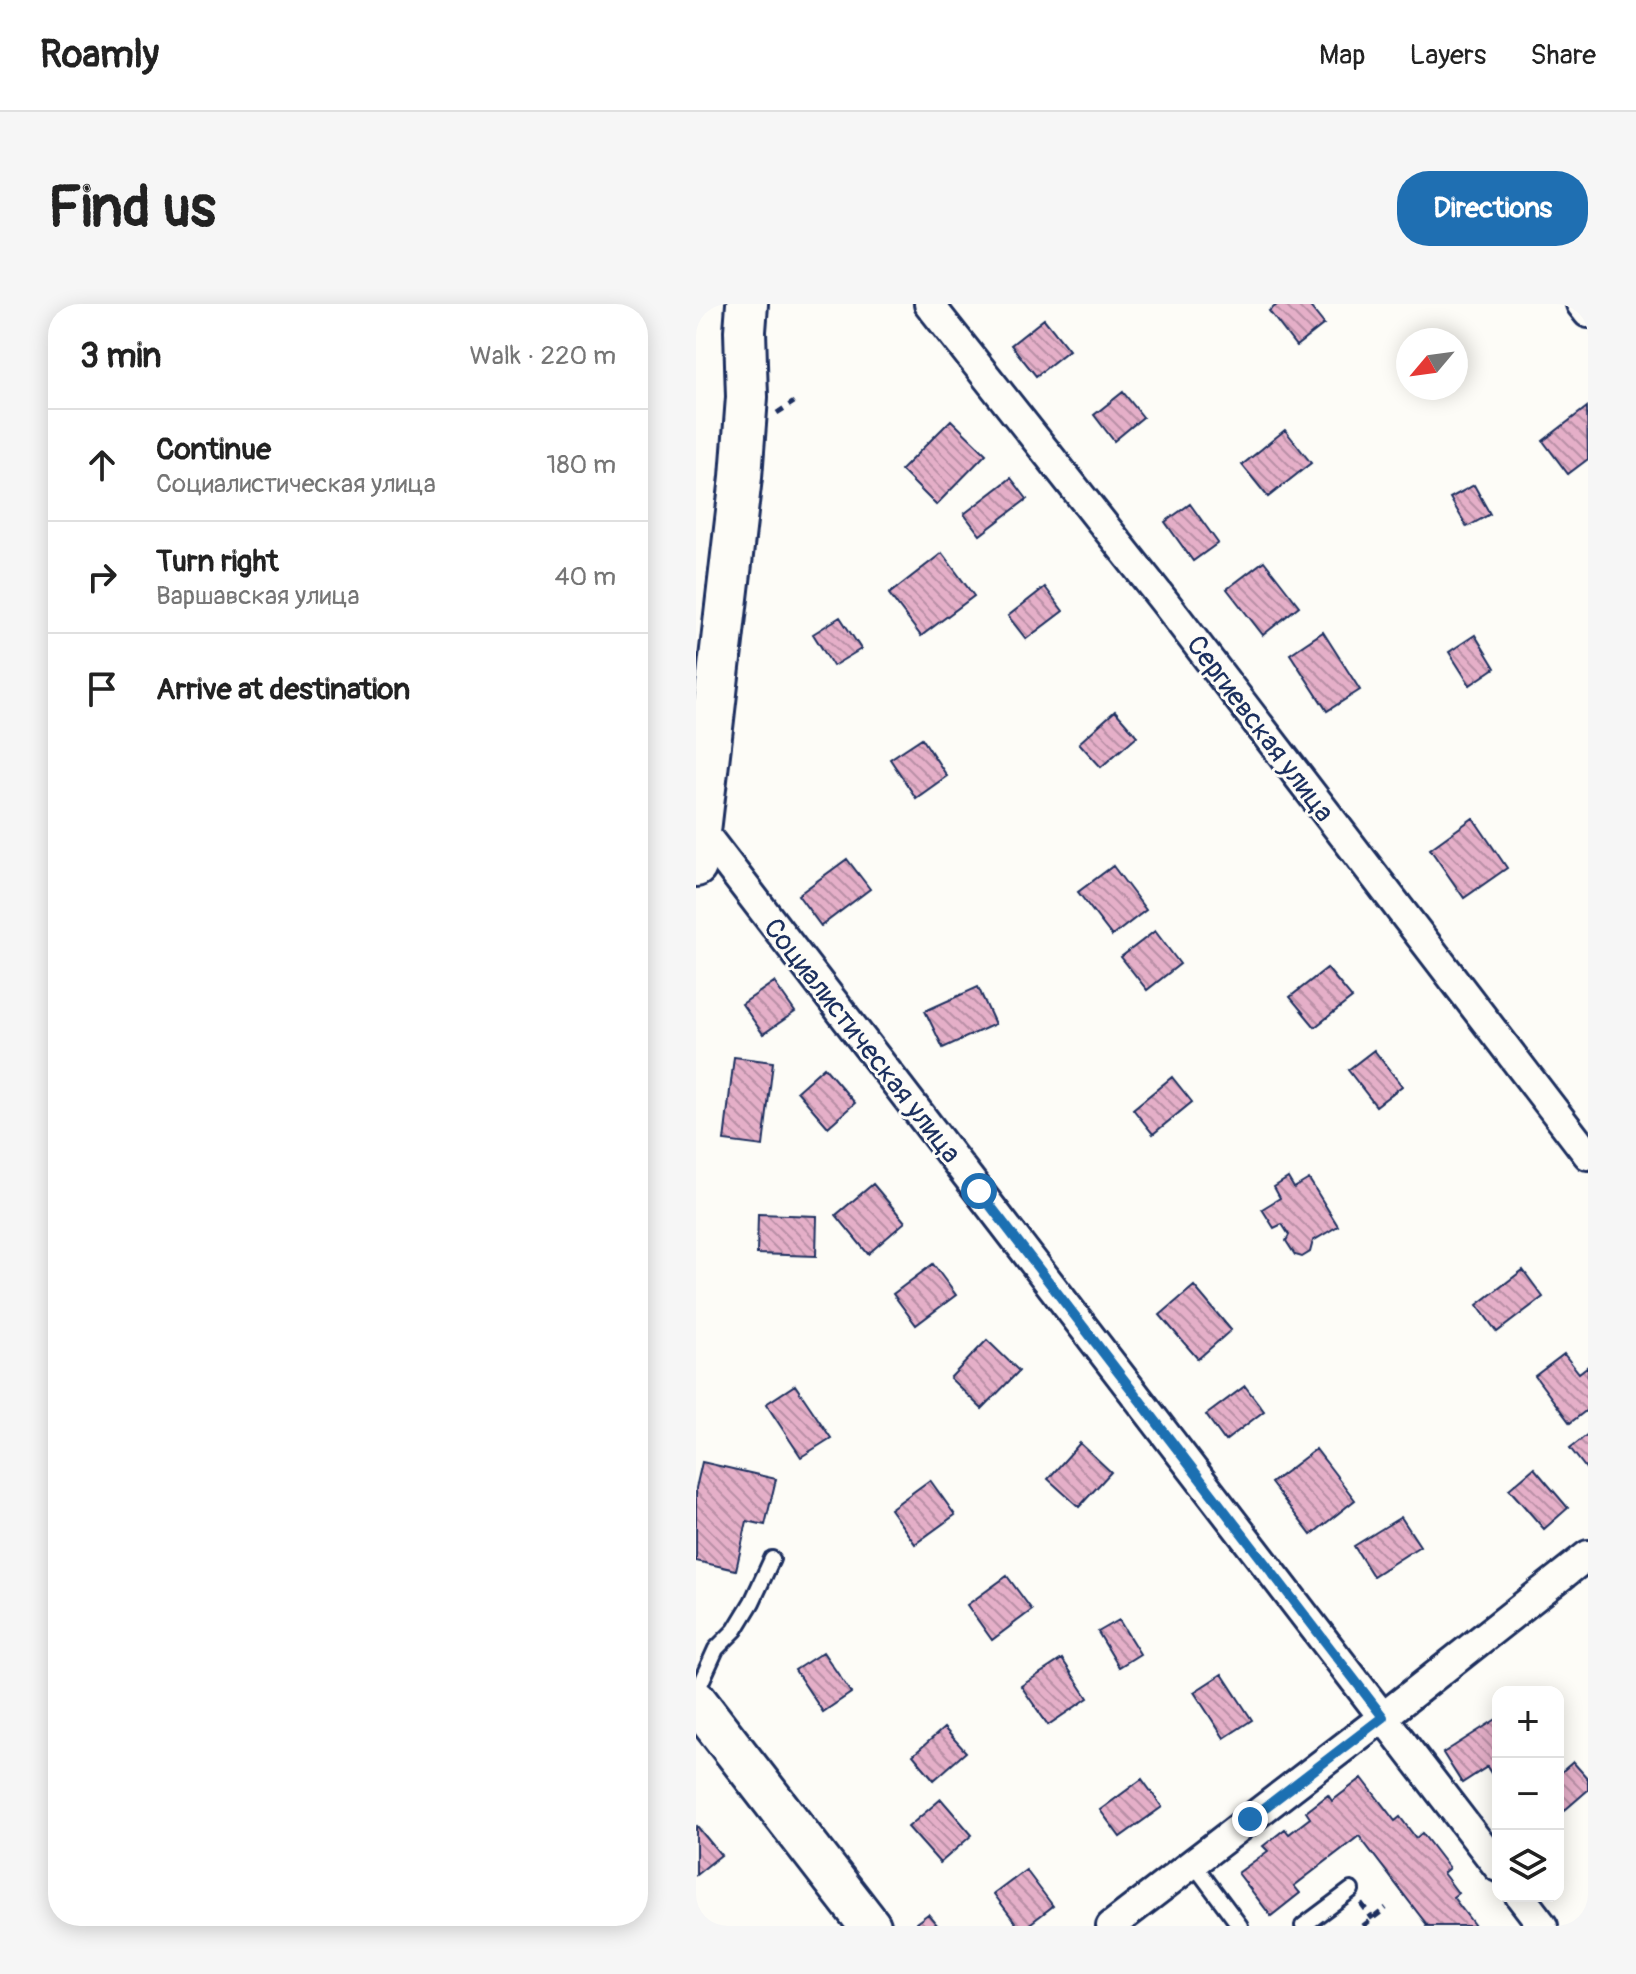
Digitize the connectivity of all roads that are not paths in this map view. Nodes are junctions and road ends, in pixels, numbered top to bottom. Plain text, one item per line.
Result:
1 (747, 304) edge
2 (769, 304) edge
3 (929, 304) edge
4 (1581, 304) edge
5 (1588, 313) edge
6 (747, 397) junction
7 (698, 839) edge
8 (1588, 1155) edge
9 (1588, 1555) edge
10 (772, 1559) dead end
11 (696, 1693) edge
12 (696, 1701) edge
13 (1383, 1717) junction
14 (1492, 1859) edge
15 (1193, 1863) junction
16 (1351, 1890) dead end
17 (1525, 1902) edge
18 (870, 1926) edge
19 (1111, 1926) edge
20 (1240, 1926) edge
21 (1303, 1926) edge
22 (1543, 1926) edge

1 - 6 main road
2 - 6 main road
3 - 8 street, Сергиевская улица
4 - 5 street
6 - 7 main road
7 - 13 street, Социалистическая улица
9 - 13 street
10 - 11 lane
12 - 18 main road
13 - 14 street, Социалистическая улица
13 - 15 street
15 - 19 street
15 - 20 lane
16 - 21 lane
17 - 22 street

